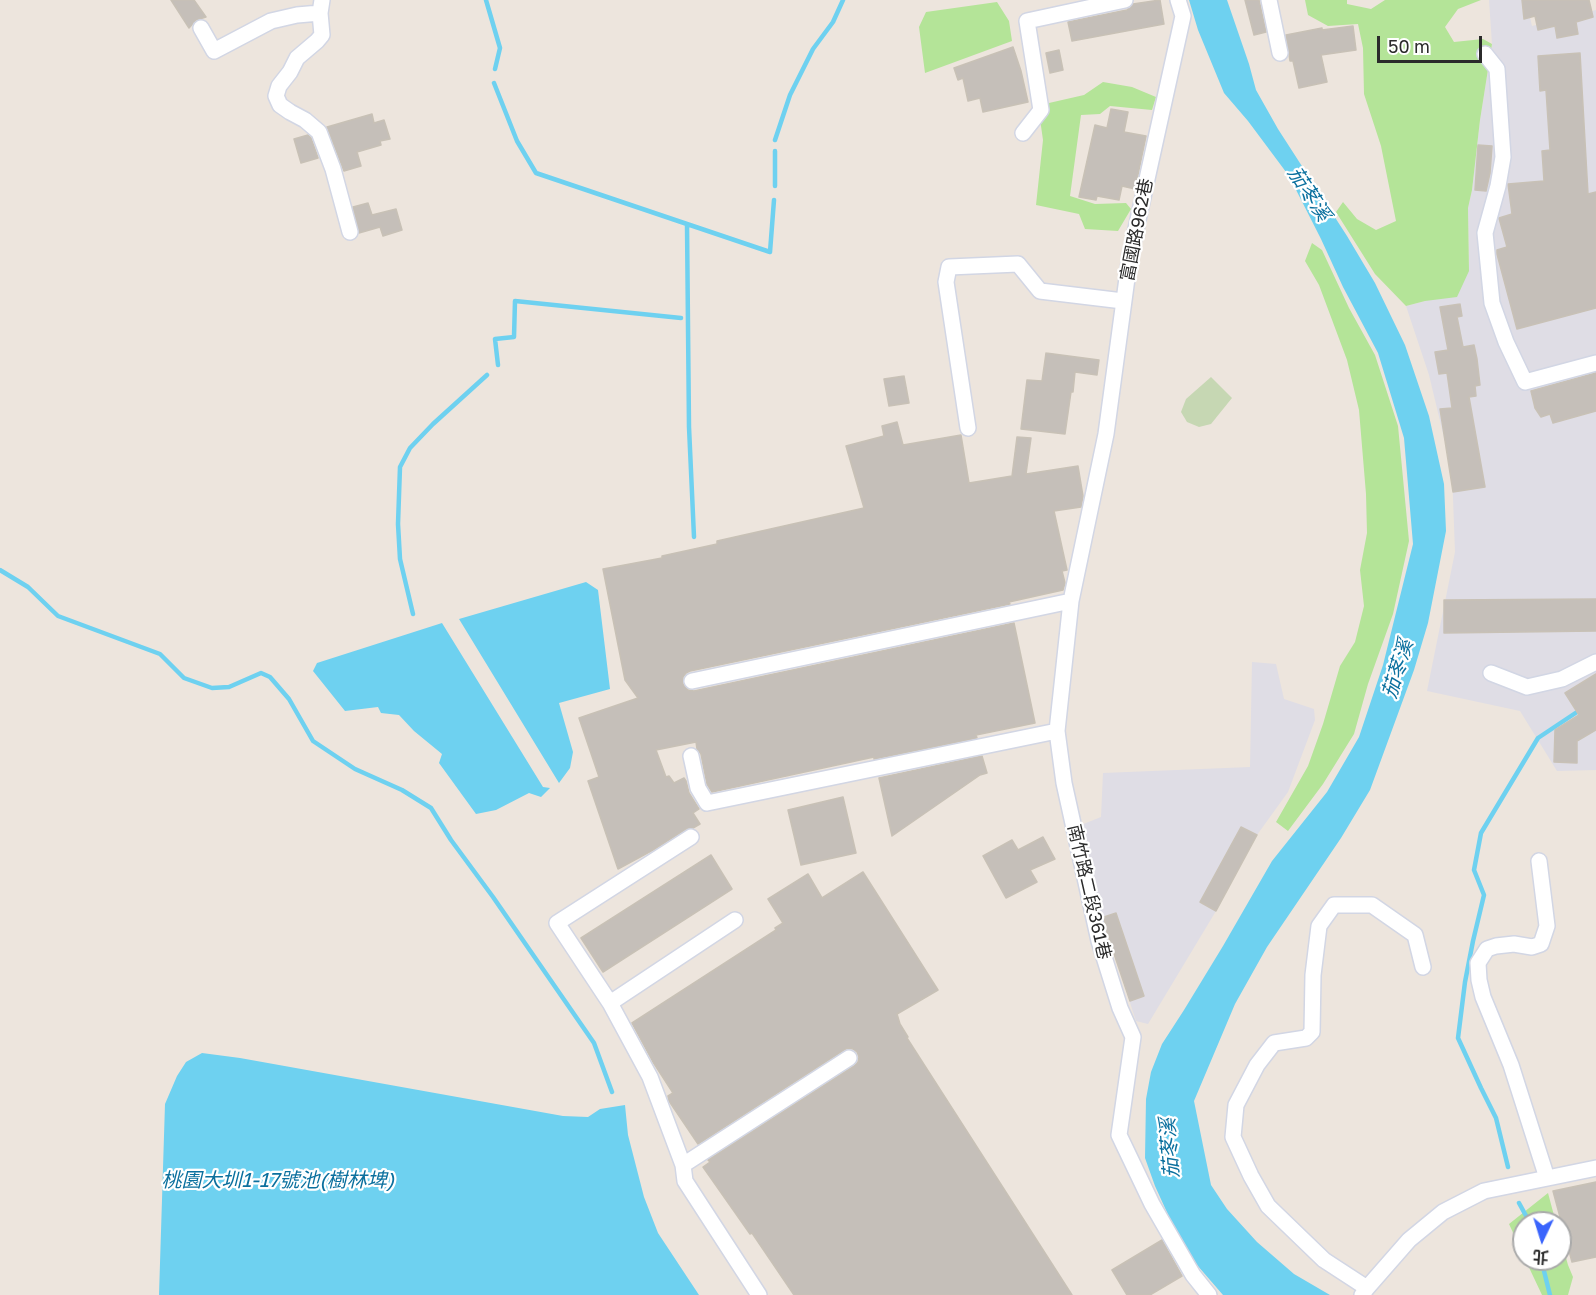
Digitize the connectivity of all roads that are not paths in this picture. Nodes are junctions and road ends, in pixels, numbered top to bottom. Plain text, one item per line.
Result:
1 (1125, 0) edge
2 (1178, 0) edge
3 (1269, 0) edge
4 (321, 7) edge
5 (201, 27) dead end
6 (1280, 53) dead end
7 (1485, 54) dead end
8 (1023, 133) dead end
9 (351, 232) dead end
10 (1123, 301) junction
11 (1596, 363) edge
12 (968, 428) dead end
13 (1100, 463) joint
14 (1071, 601) junction
15 (1596, 662) edge
16 (1491, 673) dead end
17 (692, 681) dead end
18 (1057, 731) junction
19 (691, 756) dead end
20 (691, 837) dead end
21 (1539, 861) dead end
22 (735, 920) dead end
23 (1423, 966) dead end
24 (610, 1003) junction
25 (849, 1058) dead end
26 (682, 1165) junction
27 (1596, 1168) edge
28 (1547, 1178) junction
29 (1365, 1292) edge
30 (759, 1295) edge
31 (1209, 1295) edge

1 - 8 street
2 - 10 street, 富國路962巷
3 - 6 street
4 - 5 street
4 - 9 street
7 - 11 street
10 - 12 street
10 - 13 street, 富國路962巷
13 - 14 street, 南竹路二段361巷
14 - 17 street
14 - 18 street, 南竹路二段361巷
15 - 16 street
18 - 19 street
18 - 31 street, 南竹路二段361巷
20 - 24 street
21 - 28 street
22 - 24 street
23 - 29 street
24 - 26 street
25 - 26 street
26 - 30 street
27 - 28 street
28 - 29 street

